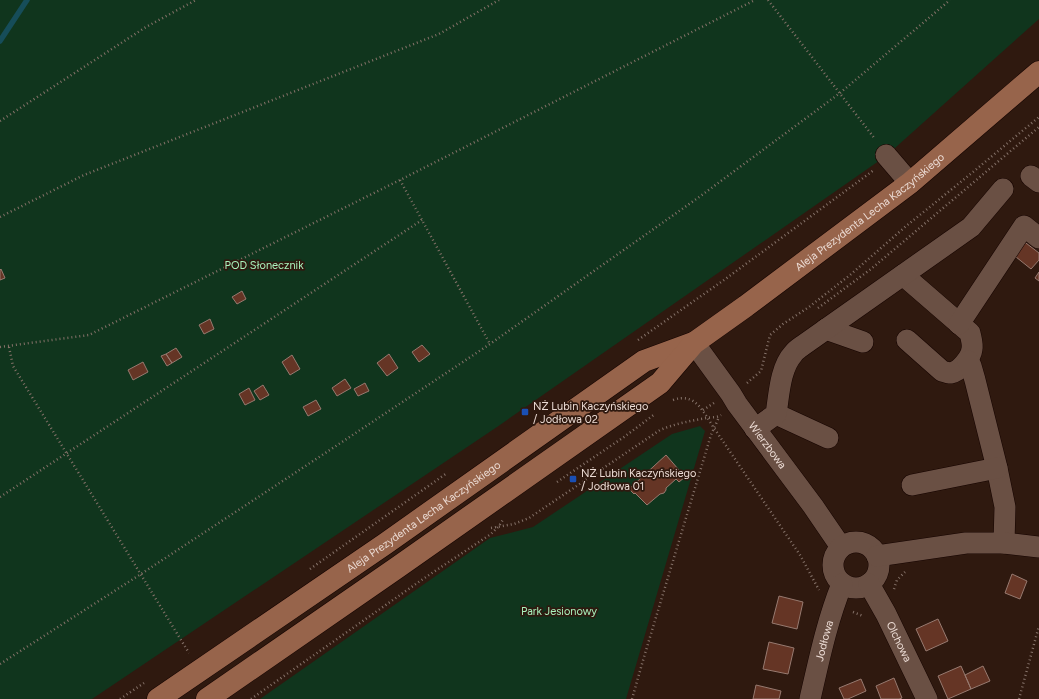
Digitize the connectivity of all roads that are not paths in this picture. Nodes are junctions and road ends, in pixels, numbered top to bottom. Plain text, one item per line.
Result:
1 (1039, 72) edge
2 (884, 152) road end
3 (910, 183) junction
4 (1003, 189) dead end
5 (1039, 238) edge
6 (902, 275) junction
7 (959, 324) junction
8 (826, 329) junction
9 (906, 340) dead end
10 (863, 342) dead end
11 (694, 343) junction
12 (968, 361) junction
13 (776, 414) junction
14 (755, 429) junction
15 (828, 438) dead end
16 (998, 468) junction
17 (912, 485) dead end
18 (1004, 543) junction
19 (841, 547) junction
20 (1039, 547) edge
21 (877, 556) junction
22 (842, 584) junction
23 (869, 584) junction
24 (158, 699) edge
25 (208, 699) edge
26 (810, 699) edge
27 (927, 699) edge

1 - 3 main road, Aleja Prezydenta Lecha Kaczyńskiego
2 - 3 street
3 - 11 main road, Aleja Prezydenta Lecha Kaczyńskiego
4 - 6 street
5 - 7 street
6 - 7 street
6 - 8 street
7 - 12 street
8 - 10 street
8 - 13 street
9 - 12 street
11 - 14 street, Wierzbowa
11 - 24 main road, Aleja Prezydenta Lecha Kaczyńskiego
11 - 25 main road, Aleja Prezydenta Lecha Kaczyńskiego
12 - 16 street
13 - 14 street
13 - 15 street
14 - 19 street, Wierzbowa
16 - 17 street
16 - 18 street
18 - 20 street
18 - 21 street
19 - 21 street
19 - 22 street
21 - 23 street
22 - 23 street
22 - 26 street, Jodłowa
23 - 27 street, Olchowa

